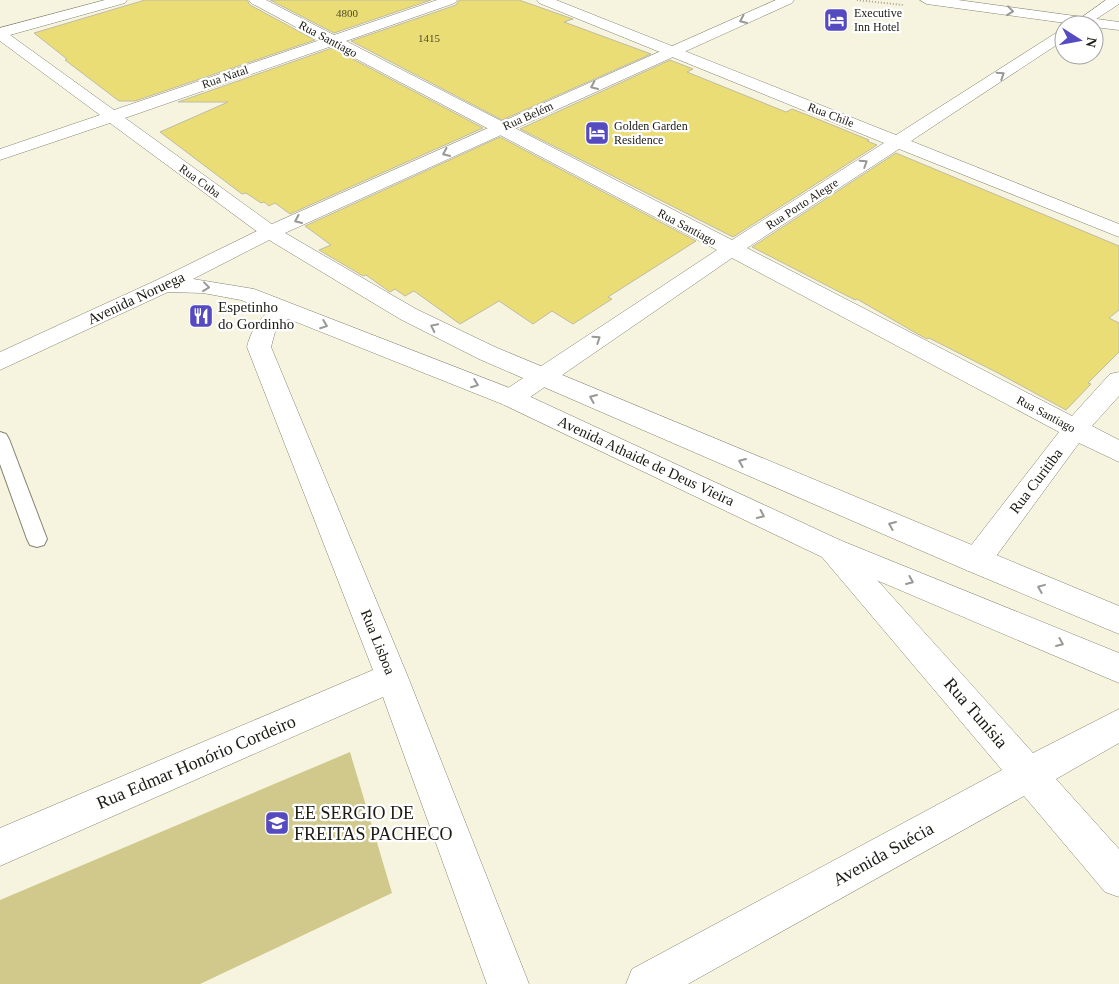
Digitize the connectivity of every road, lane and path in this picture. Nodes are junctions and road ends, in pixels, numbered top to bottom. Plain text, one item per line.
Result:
1 (120, 0) edge
2 (256, 0) edge
3 (450, 0) edge
4 (544, 0) edge
5 (787, 0) edge
6 (927, 0) edge
7 (1116, 0) edge
8 (1083, 6) dead end
9 (1101, 8) junction
10 (1119, 11) edge
11 (1092, 15) edge
12 (1054, 19) edge
13 (1104, 25) edge
14 (1119, 26) edge
15 (0, 34) edge
16 (1054, 40) edge
17 (331, 41) junction
18 (670, 52) junction
19 (111, 116) junction
20 (498, 129) junction
21 (897, 141) junction
22 (0, 154) edge
23 (1119, 231) edge
24 (270, 232) junction
25 (731, 250) junction
26 (228, 254) junction
27 (165, 285) junction
28 (246, 294) junction
29 (285, 310) junction
30 (0, 362) edge
31 (542, 376) junction
32 (1119, 380) edge
33 (511, 398) junction
34 (1075, 429) junction
35 (0, 439) edge
36 (1119, 452) edge
37 (37, 539) dead end
38 (832, 549) junction
39 (976, 561) junction
40 (1119, 620) edge
41 (1119, 668) edge
42 (392, 677) junction
43 (1119, 725) edge
44 (1028, 773) junction
45 (0, 847) edge
46 (1119, 878) edge
47 (508, 984) edge
48 (647, 984) edge

1 - 15 street
2 - 17 street, Rua Santiago
3 - 17 street, Rua Natal
4 - 18 street, Rua Chile
5 -> 18 street, Rua Belém
6 -> 12 street
7 - 9 street
8 - 9 street
9 - 10 street
9 - 11 street
13 - 14 street
15 - 19 street, Rua Cuba
21 -> 16 street, Rua Porto Alegre
17 - 19 street, Rua Natal
17 - 20 street, Rua Santiago
18 -> 20 street, Rua Belém
18 - 21 street, Rua Chile
19 - 22 street, Rua Natal
19 - 24 street, Rua Cuba
20 -> 24 street, Rua Belém
20 - 25 street, Rua Santiago
21 - 23 street, Rua Chile
25 -> 21 street, Rua Porto Alegre
24 - 26 street, Avenida Noruega
31 -> 24 street, Rua Cuba
31 -> 25 street, Rua Porto Alegre
25 - 34 street, Rua Santiago
26 - 27 street, Avenida Noruega
26 - 28 street
27 -> 28 street, Avenida Athaide de Deus Vieira
27 - 30 street, Avenida Noruega
28 - 29 street, Avenida Athaide de Deus Vieira
29 -> 33 street, Avenida Athaide de Deus Vieira
29 - 42 street, Rua Lisboa
31 - 33 street, Rua Porto Alegre
39 -> 31 street
32 - 34 street, Rua Curitiba
33 -> 38 street, Avenida Athaide de Deus Vieira
34 - 36 street, Rua Santiago
34 - 39 street, Rua Curitiba
35 - 37 lane
38 -> 41 street, Avenida Athaide de Deus Vieira
38 - 44 street, Rua Tunísia
40 -> 39 street
42 - 45 street, Rua Edmar Honório Cordeiro
42 - 47 street, Rua Lisboa
43 - 44 street, Avenida Suécia
44 - 46 street, Rua Tunísia
44 - 48 street, Avenida Suécia

